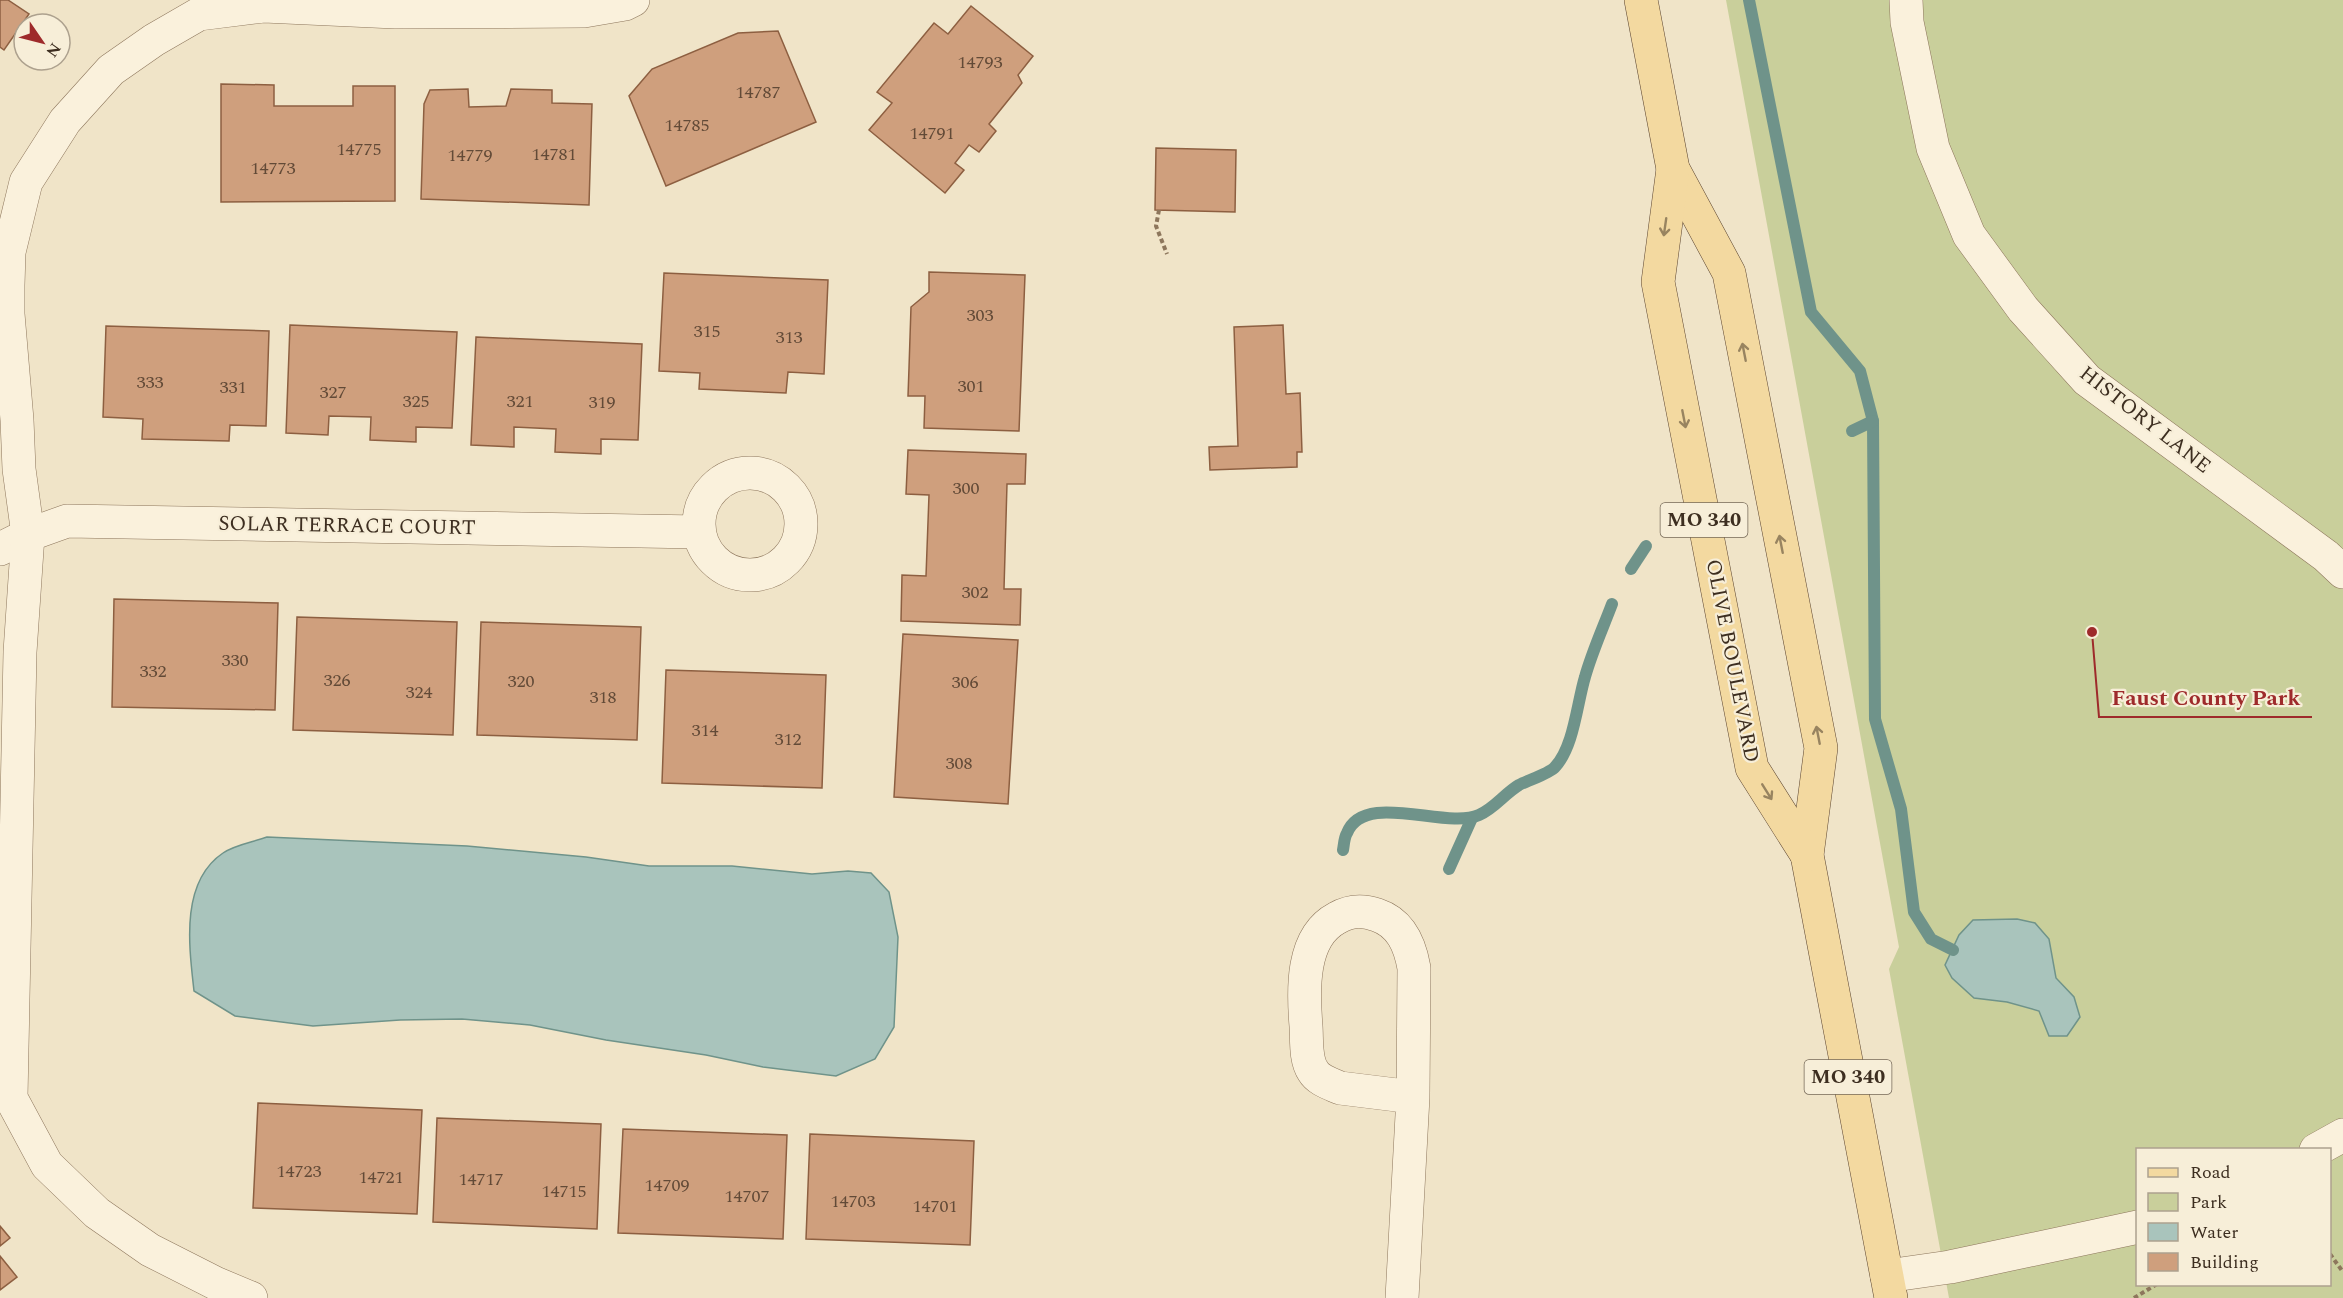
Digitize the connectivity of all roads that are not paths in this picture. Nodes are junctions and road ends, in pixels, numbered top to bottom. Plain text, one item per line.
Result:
1 (633, 0) edge
2 (1641, 0) edge
3 (1906, 0) edge
4 (1673, 169) junction
5 (699, 532) dead end
6 (14, 542) edge
7 (2343, 572) edge
8 (1807, 855) junction
9 (1413, 1097) junction
10 (2343, 1135) edge
11 (2318, 1148) edge
12 (2136, 1227) edge
13 (1889, 1287) edge
14 (251, 1298) edge
15 (1402, 1298) edge

1 - 6 street
2 - 4 main road, OLIVE BOULEVARD / MO 340
3 - 7 street, HISTORY LANE
8 -> 4 main road, OLIVE BOULEVARD / MO 340
4 -> 8 main road, OLIVE BOULEVARD / MO 340
5 - 6 street, SOLAR TERRACE COURT
6 - 14 street
8 - 13 main road, OLIVE BOULEVARD / MO 340
9 - 9 street
9 - 15 street
10 - 11 street
12 - 13 street

